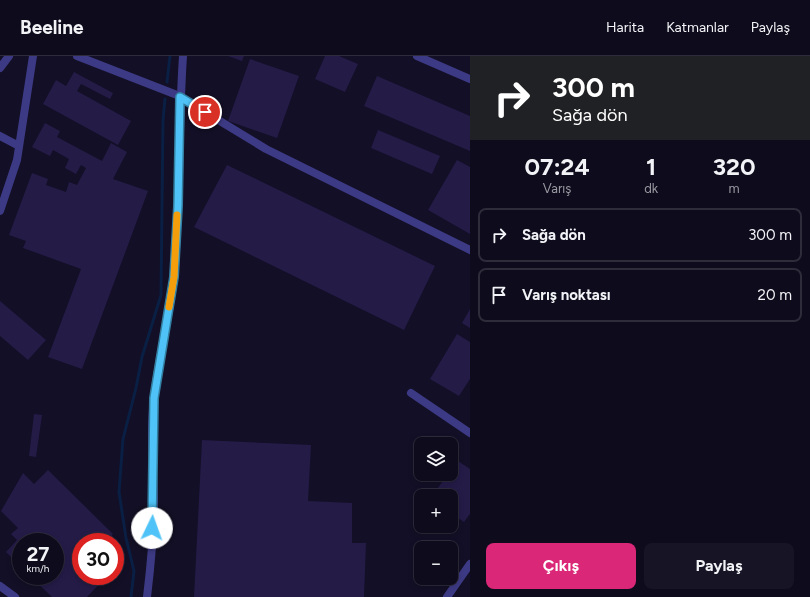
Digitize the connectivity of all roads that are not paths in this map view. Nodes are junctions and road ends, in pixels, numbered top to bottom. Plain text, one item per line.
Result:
1 (8, 56) edge
2 (33, 56) edge
3 (77, 56) edge
4 (183, 56) edge
5 (417, 56) edge
6 (0, 68) edge
7 (470, 79) edge
8 (180, 97) junction
9 (0, 136) edge
10 (19, 146) junction
11 (0, 211) edge
12 (470, 250) edge
13 (411, 392) dead end
14 (470, 433) edge
15 (470, 564) edge
16 (0, 586) edge
17 (15, 597) edge
18 (147, 597) edge
19 (447, 597) edge

1 - 6 street
2 - 10 street
3 - 8 street
4 - 8 street
5 - 7 street
8 - 12 street
8 - 18 street
9 - 10 street
10 - 11 street
13 - 14 street
15 - 19 street
16 - 17 street

